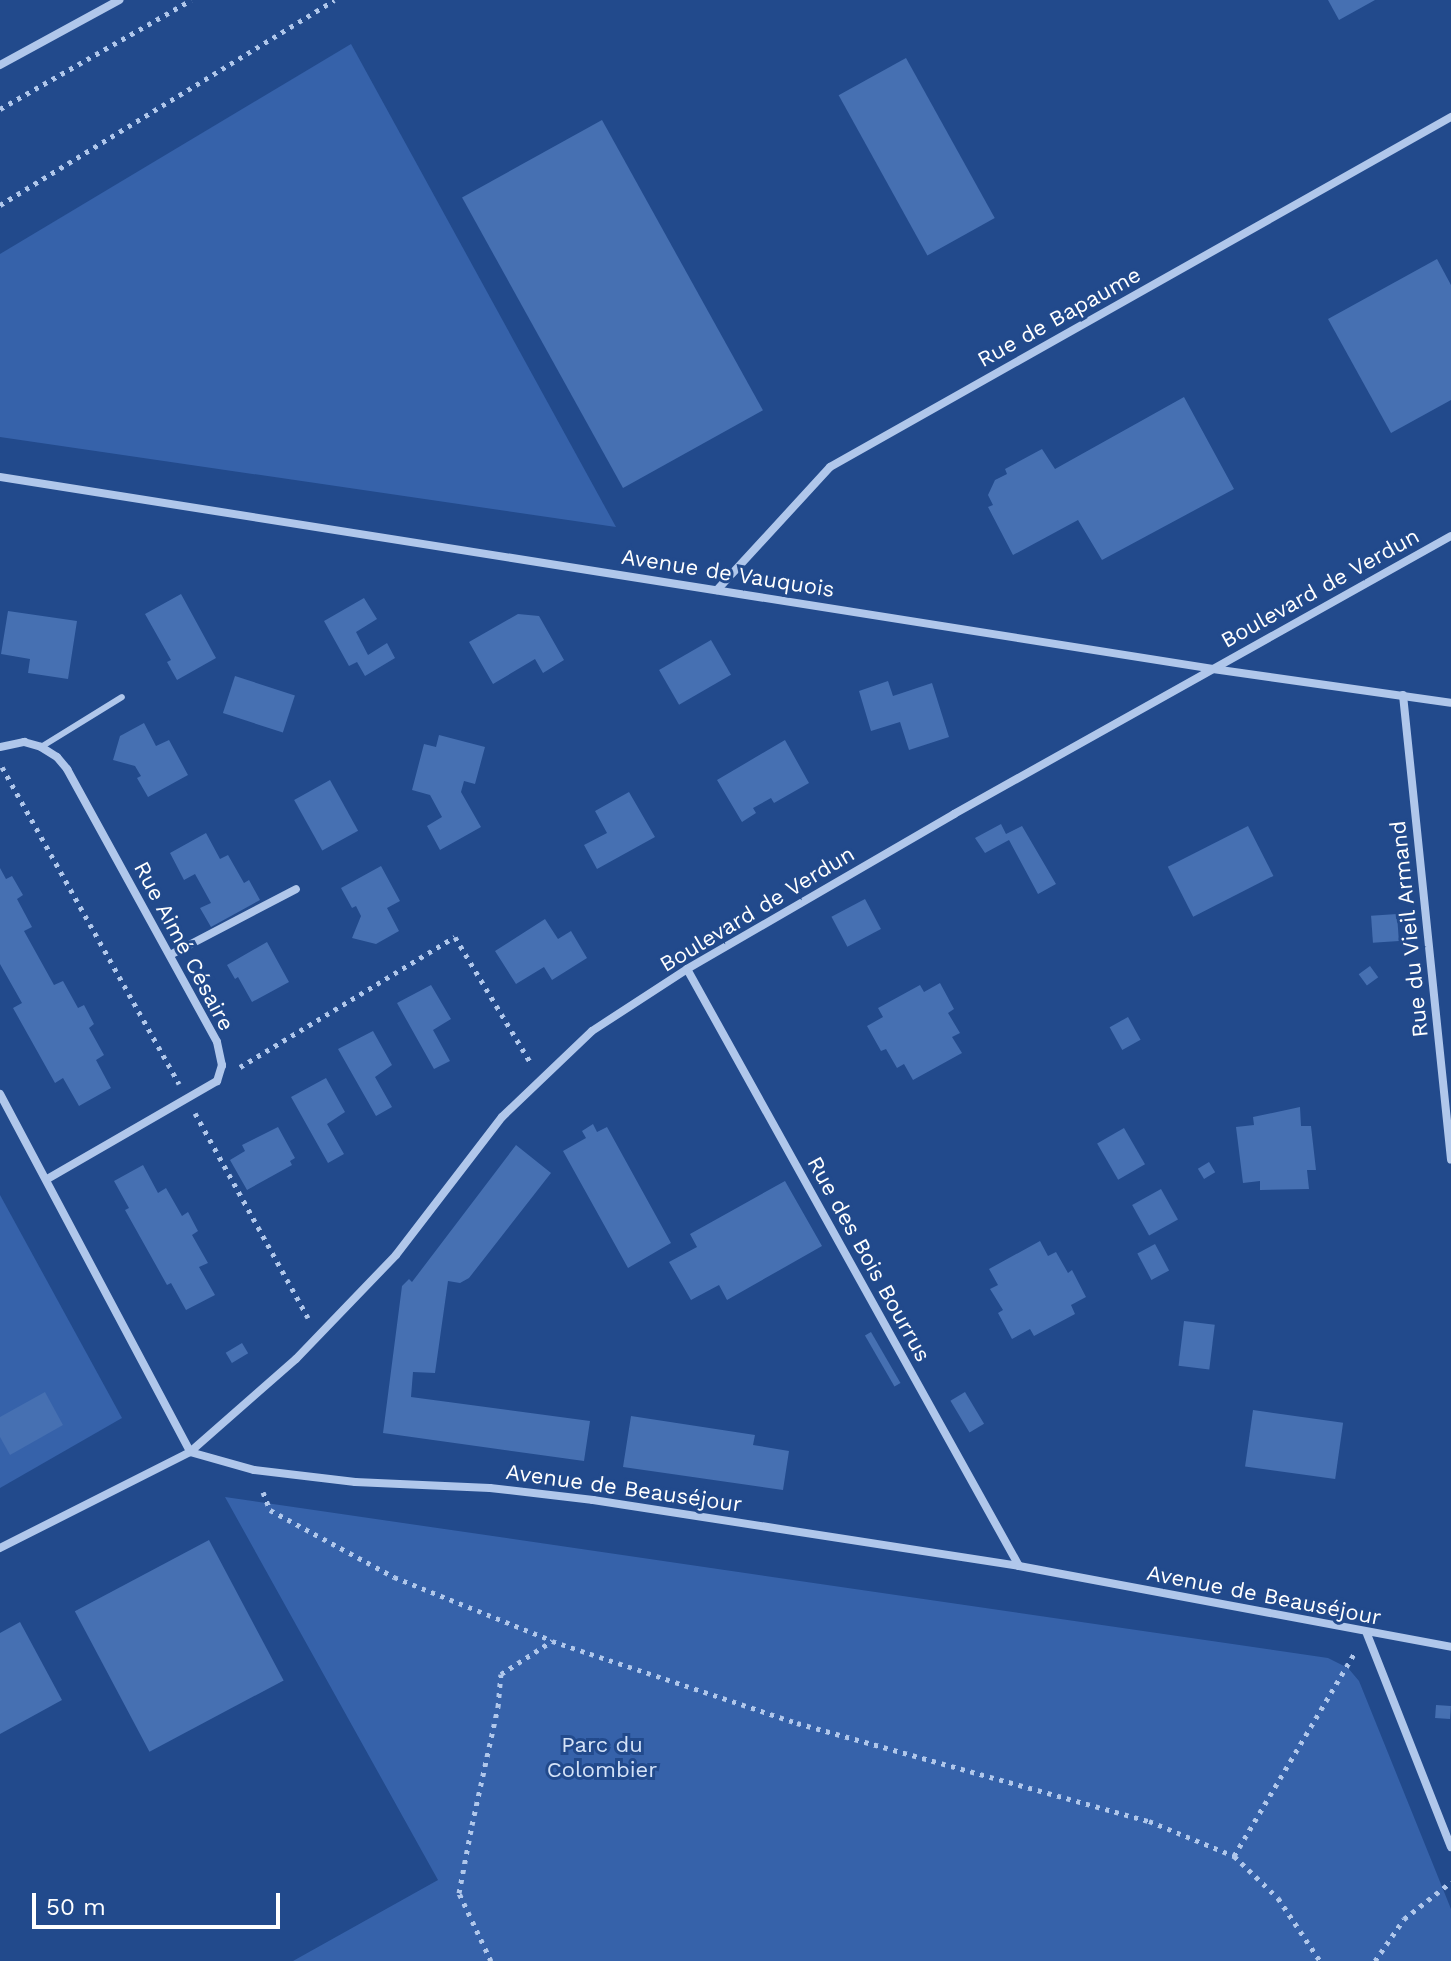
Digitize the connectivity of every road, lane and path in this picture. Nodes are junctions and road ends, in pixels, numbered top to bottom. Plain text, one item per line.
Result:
1 (119, 0) edge
2 (191, 0) edge
3 (334, 0) edge
4 (0, 65) edge
5 (0, 109) edge
6 (1451, 117) edge
7 (0, 205) edge
8 (0, 477) edge
9 (1451, 536) edge
10 (717, 590) junction
11 (1213, 669) junction
12 (1403, 695) junction
13 (122, 697) dead end
14 (1451, 703) edge
15 (0, 747) edge
16 (41, 747) junction
17 (0, 763) edge
18 (296, 889) dead end
19 (170, 955) junction
20 (687, 969) junction
21 (541, 1080) junction
22 (217, 1081) junction
23 (0, 1094) edge
24 (188, 1100) junction
25 (1451, 1160) edge
26 (47, 1179) junction
27 (319, 1336) junction
28 (190, 1452) junction
29 (254, 1470) junction
30 (0, 1548) edge
31 (1019, 1566) junction
32 (1367, 1634) junction
33 (552, 1641) junction
34 (1451, 1647) edge
35 (1451, 1847) edge
36 (1234, 1856) junction
37 (1451, 1882) edge
38 (491, 1961) edge
39 (1320, 1961) edge
40 (1375, 1961) edge

1 - 4 street
2 - 5 path
3 - 7 path
6 - 10 street, Rue de Bapaume
8 - 10 street, Avenue de Vauquois
9 - 11 street, Boulevard de Verdun
10 - 11 street, Avenue de Vauquois
11 - 12 street, Avenue de Vauquois
11 - 20 street, Boulevard de Verdun
12 - 14 street, Avenue de Vauquois
12 - 25 street, Rue du Vieil Armand
13 - 16 lane
15 - 16 street
16 - 19 street, Rue Aimé Césaire
17 - 24 path
18 - 19 street
19 - 22 street, Rue Aimé Césaire
20 - 21 street, Boulevard de Verdun
20 - 31 street, Rue des Bois Bourrus
21 - 22 path
21 - 27 street, Boulevard de Verdun
22 - 24 street
23 - 26 street
24 - 26 street
24 - 27 path
26 - 28 street
27 - 28 street, Boulevard de Verdun
28 - 29 street, Avenue de Beauséjour
28 - 30 street, Boulevard de Verdun
29 - 31 street, Avenue de Beauséjour
29 - 33 path
31 - 32 street, Avenue de Beauséjour
32 - 34 street, Avenue de Beauséjour
32 - 35 street
32 - 36 path
33 - 36 path
33 - 38 path
36 - 39 path
37 - 40 path

